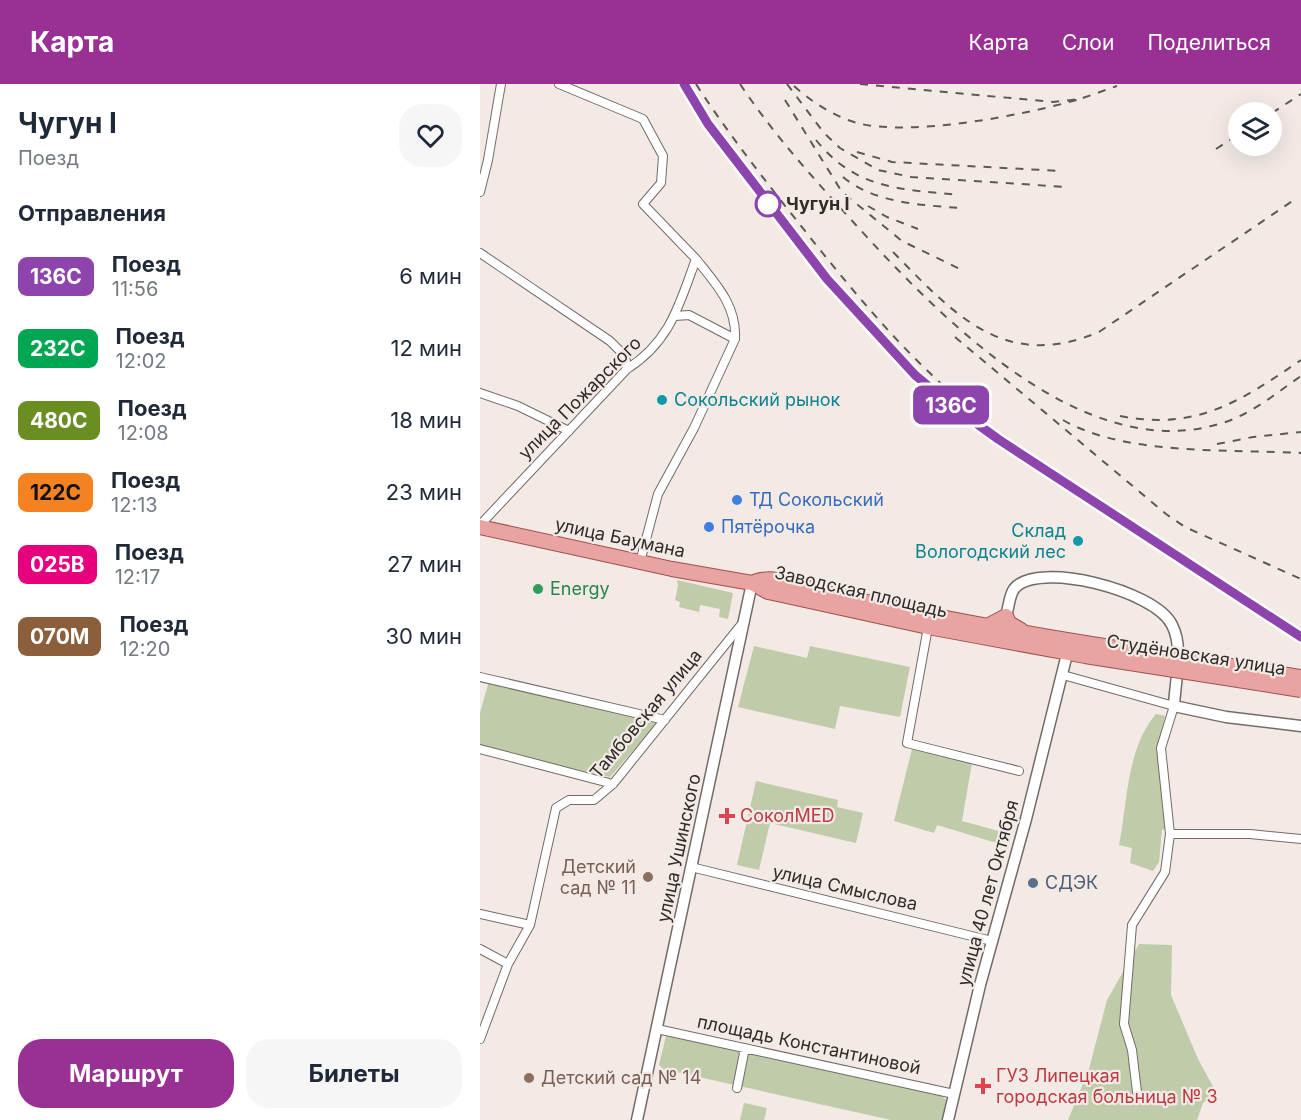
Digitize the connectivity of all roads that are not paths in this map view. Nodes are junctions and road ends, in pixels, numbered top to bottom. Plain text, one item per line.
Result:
1 (501, 84) edge
2 (559, 84) edge
3 (480, 192) edge
4 (480, 253) edge
5 (696, 259) junction
6 (675, 316) junction
7 (735, 339) junction
8 (627, 369) junction
9 (480, 393) edge
10 (569, 430) junction
11 (480, 526) edge
12 (640, 562) junction
13 (752, 583) junction
14 (1006, 616) junction
15 (744, 623) junction
16 (989, 625) junction
17 (928, 627) junction
18 (1031, 634) junction
19 (1085, 650) junction
20 (1067, 654) junction
21 (1062, 675) junction
22 (480, 677) edge
23 (1301, 677) edge
24 (1301, 690) edge
25 (1174, 706) junction
26 (665, 720) junction
27 (1301, 726) edge
28 (480, 749) edge
29 (1018, 771) dead end
30 (613, 784) junction
31 (1170, 834) junction
32 (1301, 838) edge
33 (691, 867) junction
34 (480, 914) edge
35 (530, 925) junction
36 (992, 941) junction
37 (480, 949) edge
38 (508, 964) junction
39 (657, 1029) junction
40 (480, 1039) edge
41 (745, 1048) junction
42 (736, 1088) dead end
43 (1137, 1092) dead end
44 (954, 1094) junction
45 (637, 1120) edge
46 (948, 1120) edge

1 - 3 street
2 - 5 street
4 - 8 street
5 - 6 street, улица Пожарского
5 - 7 street
6 - 7 street
6 - 8 street, улица Пожарского
7 - 12 street
8 - 10 street, улица Пожарского
9 - 10 street
10 - 11 street, улица Пожарского
11 - 12 main road, улица Баумана
12 - 13 main road, улица Баумана
13 - 15 street, улица Ушинского
13 - 16 main road, Заводская площадь
13 - 17 main road, Заводская площадь
14 - 16 main road
14 - 18 main road
14 - 25 street
15 - 26 street, Тамбовская улица
15 - 33 street, улица Ушинского
16 - 18 main road, Заводская площадь
17 - 20 main road, Заводская площадь
17 - 29 street
18 - 19 main road, Заводская площадь
19 - 20 main road, Заводская площадь
19 - 23 main road, Студёновская улица, bridge
19 - 24 main road, Студёновская улица, bridge
20 - 21 street, улица 40 лет Октября
21 - 25 street
21 - 36 street, улица 40 лет Октября
22 - 26 street
25 - 27 street
25 - 31 street
26 - 30 street, Тамбовская улица
28 - 30 street
30 - 35 street, Тамбовская улица
31 - 32 street
31 - 43 street
33 - 36 street, улица Смыслова
33 - 39 street, улица Ушинского
34 - 35 street
35 - 38 street, Тамбовская улица
36 - 44 street, улица 40 лет Октября
37 - 38 street
38 - 40 street, Тамбовская улица
39 - 41 street, площадь Константиновой
39 - 45 street, улица Ушинского
41 - 42 street
41 - 44 street, площадь Константиновой
44 - 46 street, улица 40 лет Октября

